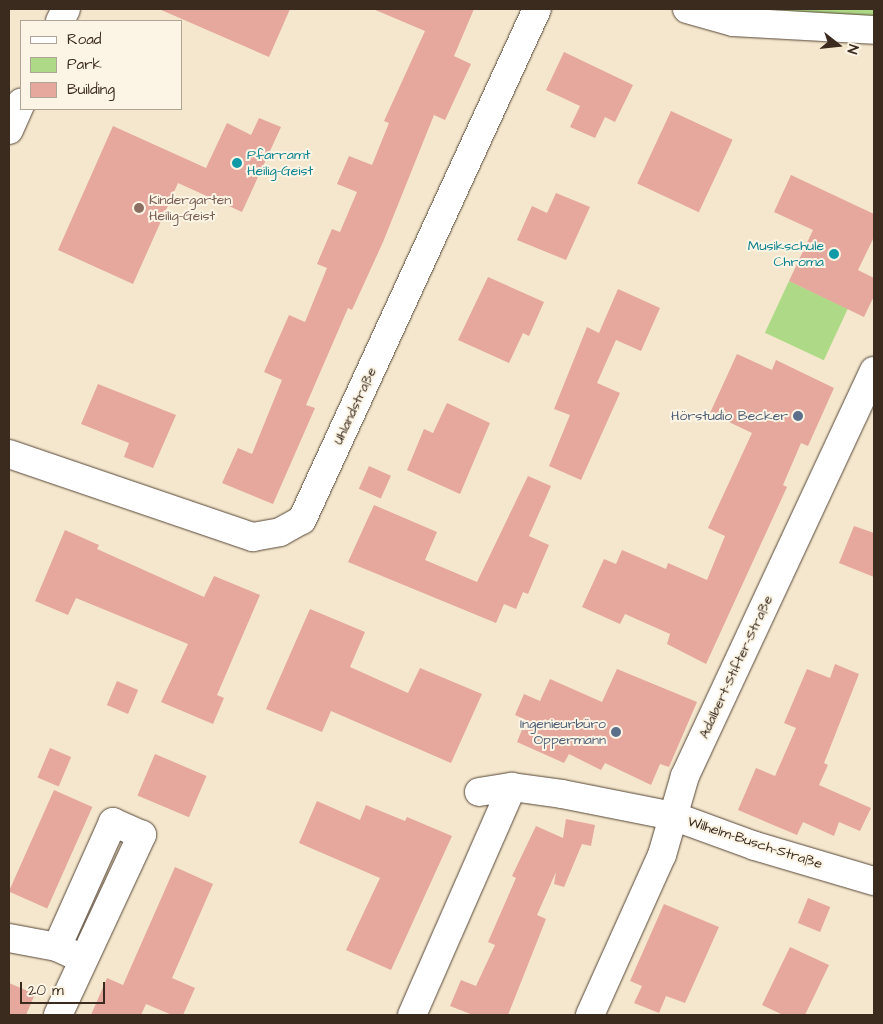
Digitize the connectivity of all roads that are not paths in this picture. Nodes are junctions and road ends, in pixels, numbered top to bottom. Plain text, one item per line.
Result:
1 (537, 9) edge
2 (687, 9) edge
3 (874, 30) edge
4 (20, 105) edge
5 (9, 130) edge
6 (874, 371) edge
7 (9, 454) edge
8 (512, 787) junction
9 (479, 792) dead end
10 (673, 816) junction
11 (874, 881) edge
12 (9, 938) edge
13 (58, 947) junction
14 (83, 959) junction
15 (58, 1015) edge
16 (412, 1015) edge
17 (590, 1015) edge

1 - 7 street, Uhlandstraße
2 - 3 street
4 - 5 street
6 - 10 street, Adalbert-Stifter-Straße
8 - 9 street
8 - 10 street
8 - 16 street
10 - 11 street, Wilhelm-Busch-Straße
10 - 17 street, Wilhelm-Busch-Straße
12 - 13 street
13 - 14 street
13 - 14 street
14 - 15 street

